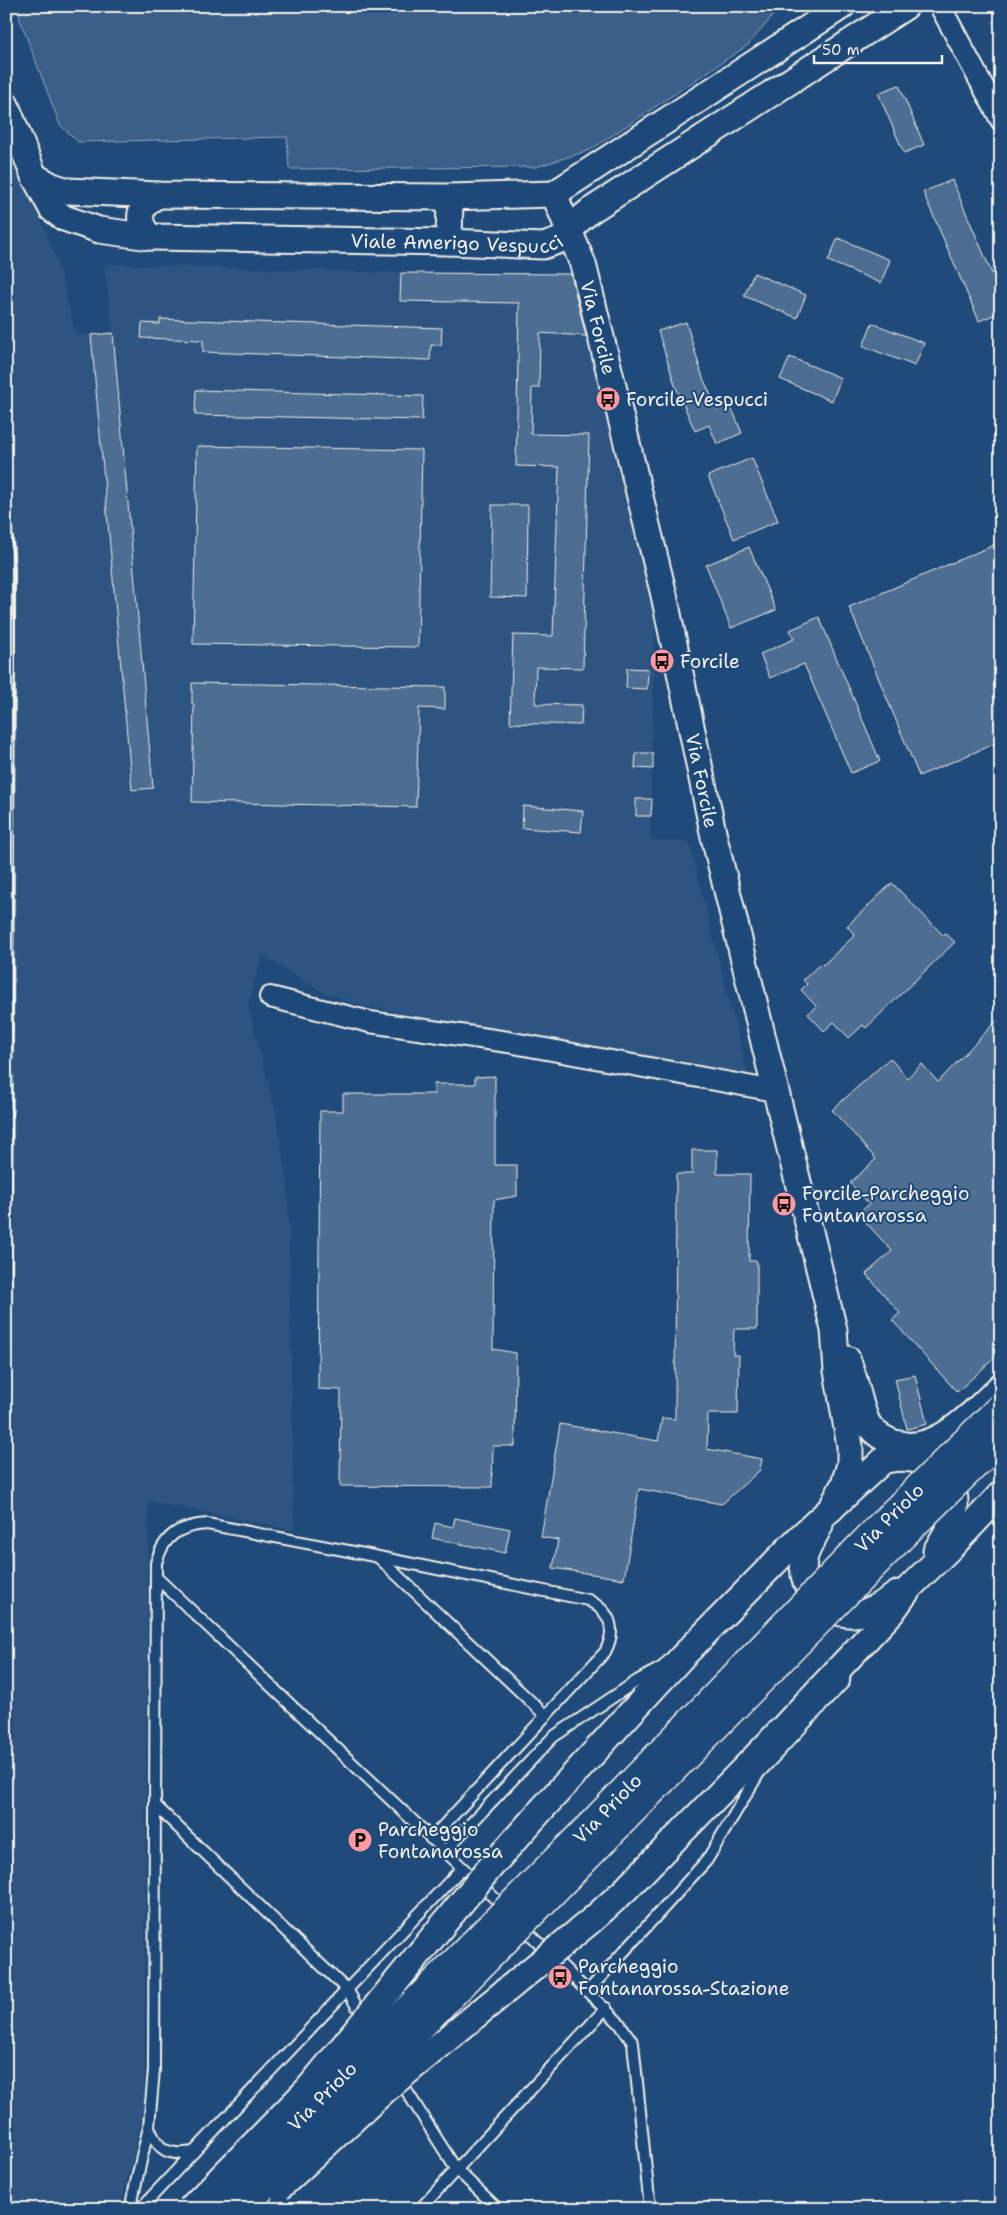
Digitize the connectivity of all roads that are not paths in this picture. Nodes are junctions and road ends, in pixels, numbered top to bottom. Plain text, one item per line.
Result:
1 (842, 6) edge
2 (906, 6) edge
3 (940, 6) edge
4 (6, 105) edge
5 (686, 106) junction
6 (1001, 120) edge
7 (706, 137) junction
8 (34, 176) junction
9 (554, 194) junction
10 (158, 195) junction
11 (450, 197) junction
12 (569, 233) junction
13 (150, 237) junction
14 (449, 242) junction
15 (270, 997) dead end
16 (774, 1091) junction
17 (834, 1330) junction
18 (1001, 1386) edge
19 (1001, 1407) edge
20 (1001, 1439) edge
21 (894, 1454) junction
22 (1001, 1494) edge
23 (828, 1512) junction
24 (378, 1558) junction
25 (157, 1578) junction
26 (915, 1581) junction
27 (682, 1657) junction
28 (845, 1662) junction
29 (546, 1716) junction
30 (156, 1806) junction
31 (431, 1839) junction
32 (444, 1852) junction
33 (462, 1868) junction
34 (517, 1920) junction
35 (348, 1991) junction
36 (588, 1991) junction
37 (606, 2008) junction
38 (384, 2053) junction
39 (149, 2126) junction
40 (194, 2152) junction
41 (456, 2170) junction
42 (130, 2209) edge
43 (140, 2209) edge
44 (190, 2209) edge
45 (210, 2209) edge
46 (234, 2209) edge
47 (241, 2209) edge
48 (254, 2209) edge
49 (420, 2209) edge
50 (498, 2209) edge
51 (650, 2209) edge

1 - 5 street
2 - 7 street, Viale Amerigo Vespucci
3 - 6 street
4 - 8 street, Viale Amerigo Vespucci
5 - 7 street
5 - 9 street
7 - 12 street, Viale Amerigo Vespucci
8 - 10 street
8 - 13 street, Viale Amerigo Vespucci
9 - 11 street
9 - 12 street, Via Forcile
10 - 11 street
10 - 13 street
11 - 14 street
12 - 14 street, Viale Amerigo Vespucci
12 - 16 street, Via Forcile
13 - 14 street, Viale Amerigo Vespucci
15 - 16 street
16 - 17 street, Via Forcile
17 - 21 street
17 - 23 street
18 - 21 street
19 - 45 main road, Via Priolo, bridge
20 - 47 main road, Via Priolo, bridge
21 - 23 street
21 - 26 street
22 - 26 street
23 - 26 street
23 - 27 street
24 - 25 lane
24 - 29 lane
24 - 29 lane
25 - 30 lane
25 - 31 lane
26 - 28 street
27 - 32 lane
27 - 44 street, bridge
28 - 36 lane
28 - 48 street, bridge
29 - 31 lane
30 - 35 lane
30 - 39 lane
31 - 32 lane
32 - 33 lane
33 - 34 lane
33 - 35 lane
34 - 36 lane
34 - 38 lane
35 - 38 lane
35 - 40 lane
36 - 37 lane
37 - 41 lane
37 - 51 lane
38 - 41 lane
38 - 46 lane
39 - 40 lane
39 - 42 lane
40 - 43 lane
41 - 49 lane
41 - 50 lane

